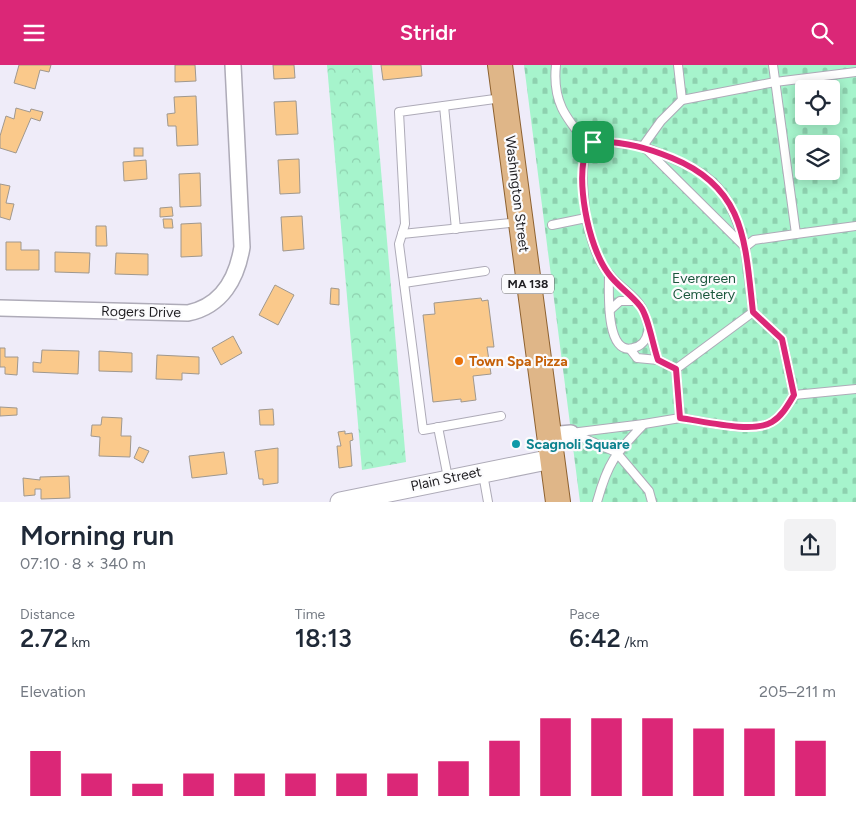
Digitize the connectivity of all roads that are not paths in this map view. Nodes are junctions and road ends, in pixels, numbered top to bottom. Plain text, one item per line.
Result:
1 (233, 65) edge
2 (500, 65) edge
3 (556, 65) edge
4 (678, 65) edge
5 (773, 65) edge
6 (856, 72) edge
7 (775, 82) junction
8 (504, 98) junction
9 (682, 100) junction
10 (444, 106) junction
11 (588, 145) junction
12 (643, 146) junction
13 (586, 218) junction
14 (520, 222) junction
15 (552, 225) dead end
16 (856, 226) edge
17 (456, 229) junction
18 (402, 234) junction
19 (796, 234) junction
20 (746, 247) junction
21 (485, 271) dead end
22 (609, 275) junction
23 (404, 283) junction
24 (636, 301) junction
25 (0, 308) edge
26 (610, 311) junction
27 (753, 312) junction
28 (648, 332) junction
29 (630, 349) junction
30 (658, 360) junction
31 (676, 369) junction
32 (856, 389) edge
33 (794, 395) junction
34 (501, 416) dead end
35 (680, 418) junction
36 (644, 424) junction
37 (438, 427) junction
38 (560, 434) junction
39 (616, 452) junction
40 (552, 459) junction
41 (483, 472) junction
42 (448, 478) junction
43 (340, 502) edge
44 (488, 502) edge
45 (558, 502) edge
46 (597, 502) edge
47 (652, 502) edge

1 - 25 street, Rogers Drive
2 - 8 main road, Washington Street / MA 138
3 - 11 lane
4 - 9 lane
5 - 7 lane
6 - 7 lane
7 - 9 lane
7 - 19 lane
8 - 10 lane
8 - 14 main road, Washington Street / MA 138
9 - 12 lane
10 - 17 lane
10 - 18 lane
11 - 12 lane
11 - 13 lane
12 - 20 lane
12 - 20 lane
13 - 15 lane
13 - 22 lane
14 - 17 lane
14 - 38 main road, Washington Street / MA 138
16 - 19 lane
17 - 18 lane
18 - 23 lane
19 - 20 lane
20 - 27 lane
21 - 23 lane
22 - 24 lane
22 - 26 lane
23 - 37 lane
24 - 26 lane
24 - 28 lane
26 - 29 lane
27 - 31 lane
27 - 33 lane
28 - 29 lane
28 - 30 lane
29 - 30 lane
30 - 31 lane
31 - 35 lane
32 - 33 lane
33 - 35 lane
34 - 37 lane
35 - 36 lane
36 - 38 lane
36 - 39 lane
37 - 42 lane
38 - 39 lane
38 - 40 main road, Washington Street / MA 138
39 - 46 lane
39 - 47 lane
40 - 41 street, Plain Street
40 - 45 main road, Washington Street / MA 138
41 - 42 street, Plain Street
41 - 44 lane
42 - 43 street, Plain Street

